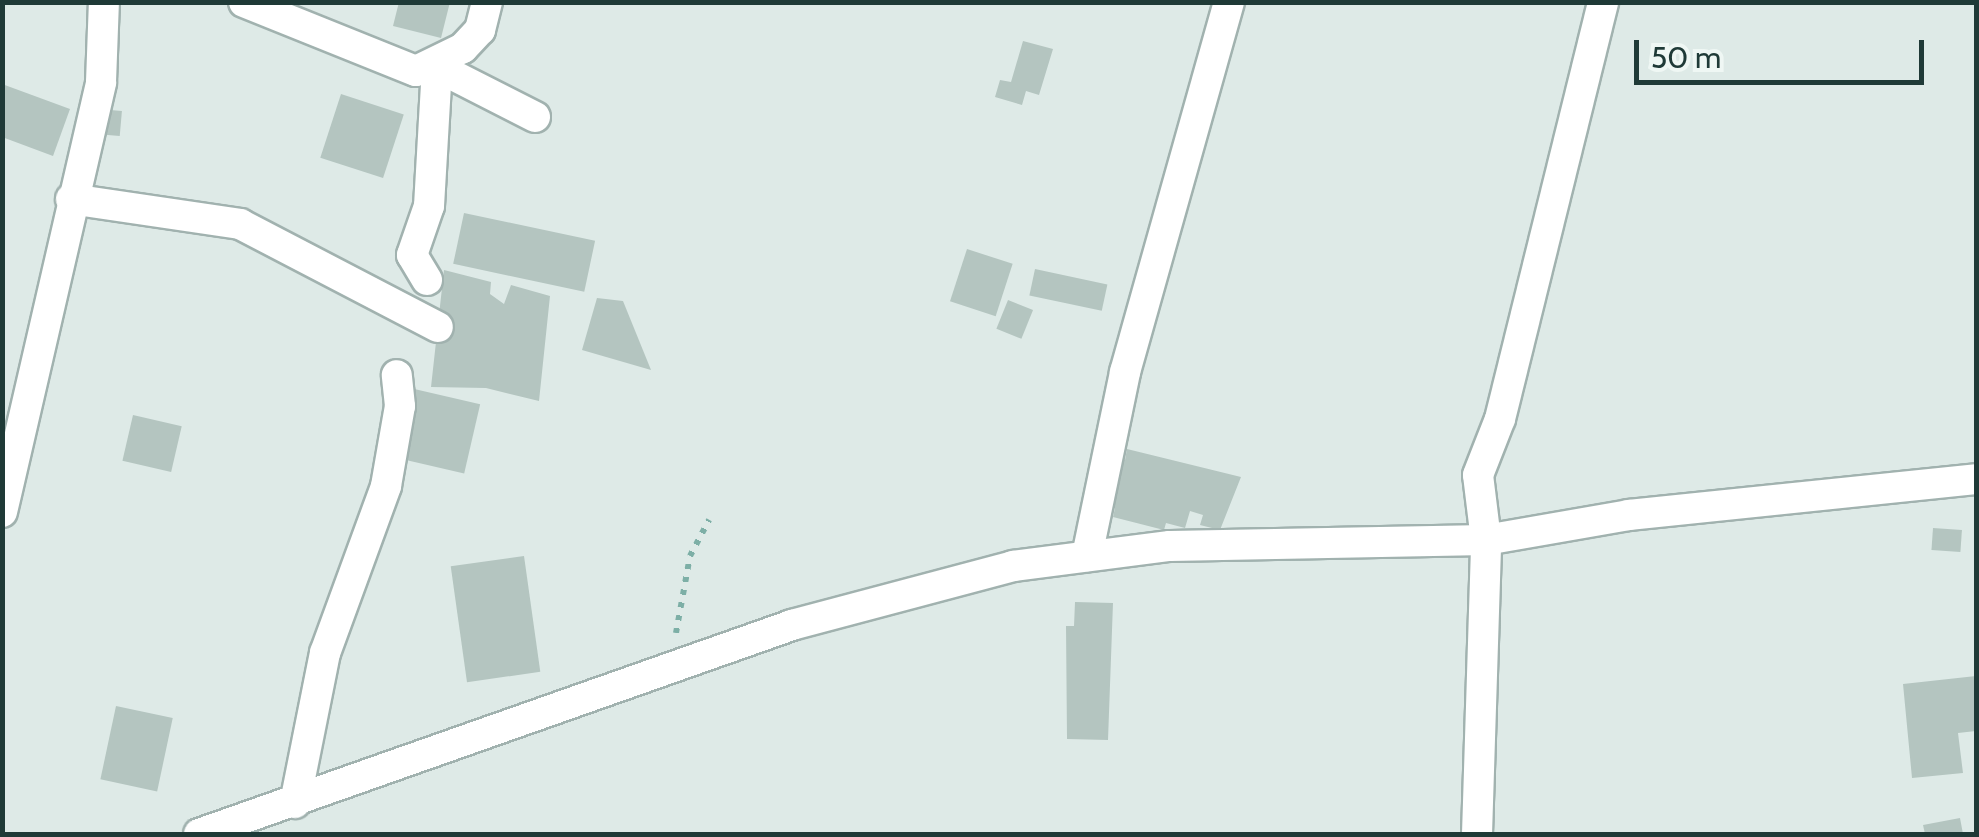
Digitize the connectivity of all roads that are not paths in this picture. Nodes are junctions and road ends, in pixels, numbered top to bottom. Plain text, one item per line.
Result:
1 (244, 2) edge
2 (486, 2) edge
3 (1229, 2) edge
4 (1603, 2) edge
5 (113, 6) edge
6 (437, 67) junction
7 (535, 116) dead end
8 (72, 199) junction
9 (426, 280) dead end
10 (438, 327) dead end
11 (396, 375) dead end
12 (1976, 478) edge
13 (2, 512) edge
14 (1486, 540) junction
15 (1088, 556) junction
16 (295, 803) junction
17 (198, 834) edge
18 (1477, 834) edge

1 - 6 street
2 - 6 street
3 - 15 street
4 - 14 street
5 - 8 street
6 - 7 street
6 - 9 street
8 - 10 street
8 - 13 street
11 - 16 street
12 - 14 street
14 - 15 street
14 - 18 street
15 - 16 street
16 - 17 street

